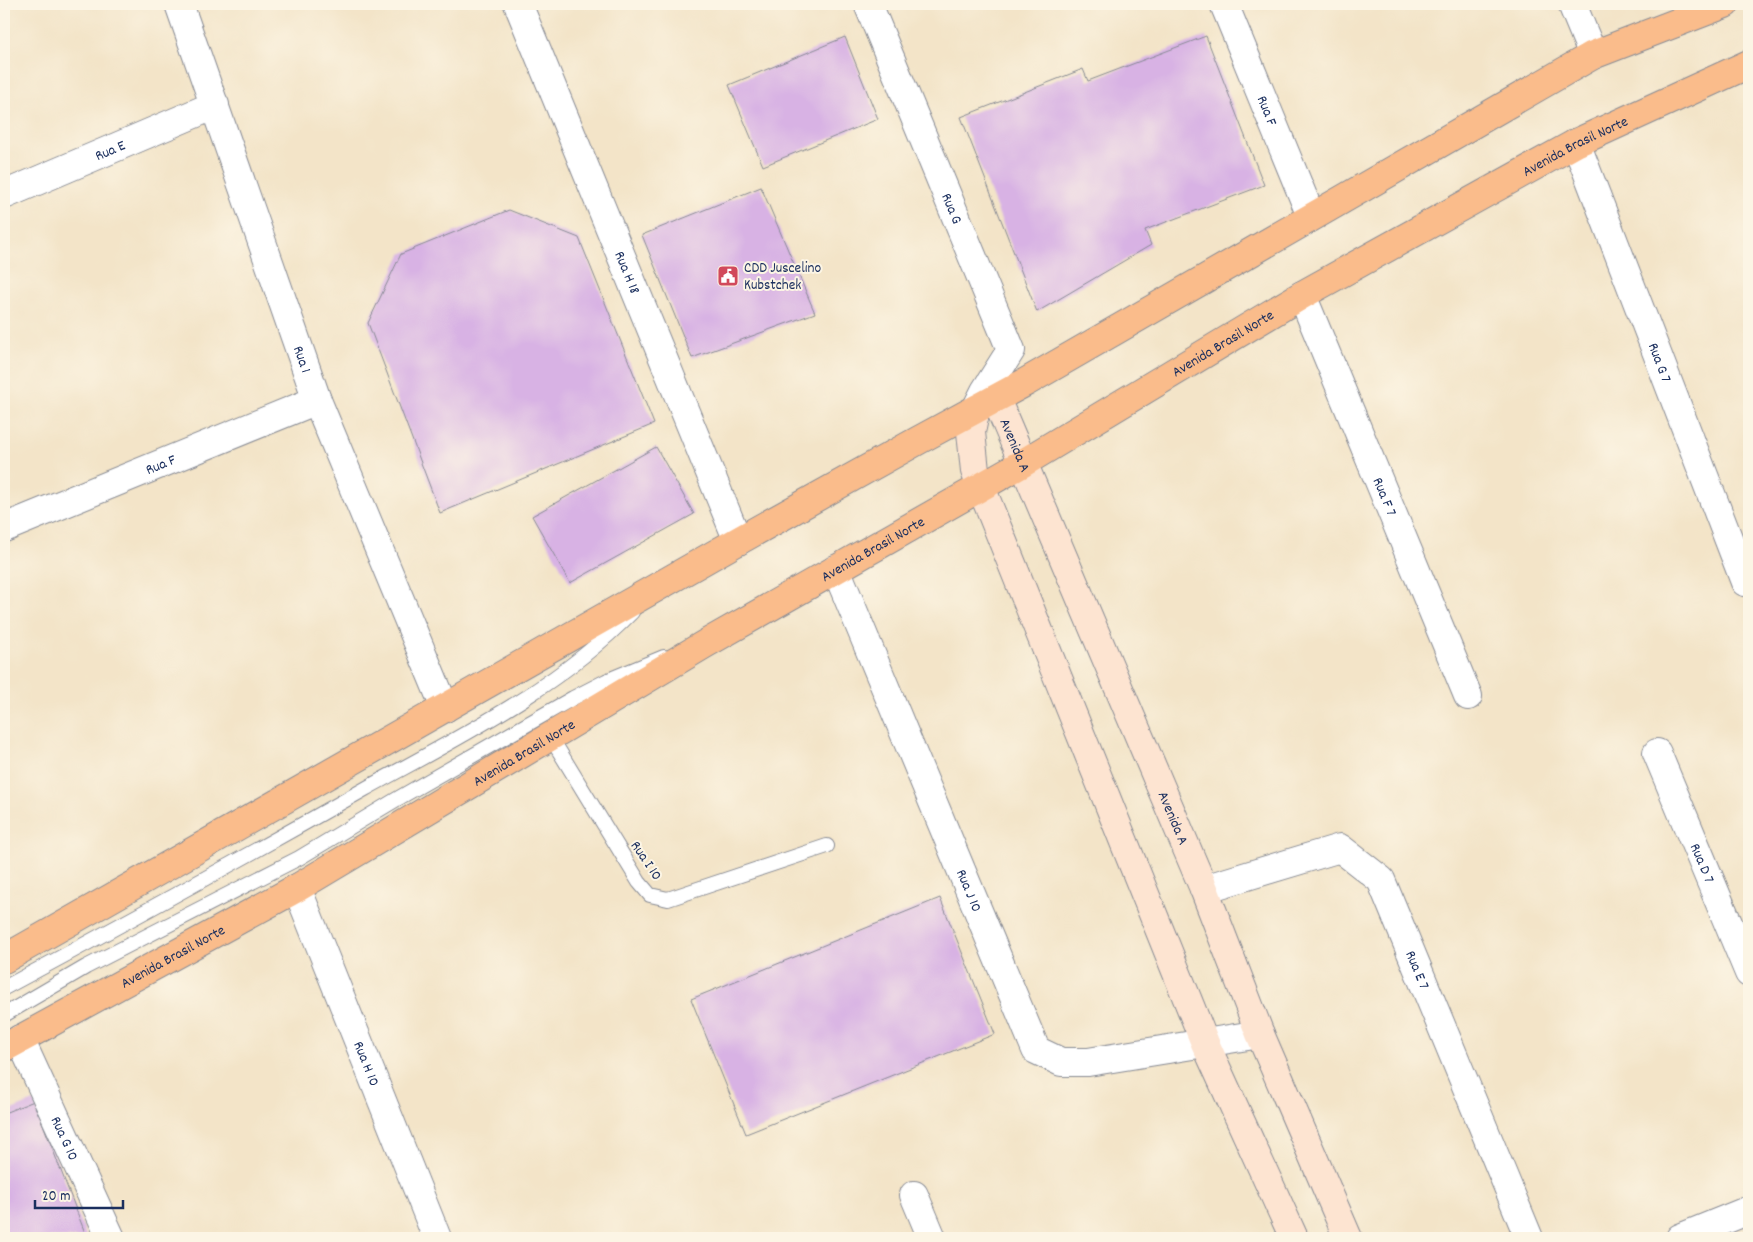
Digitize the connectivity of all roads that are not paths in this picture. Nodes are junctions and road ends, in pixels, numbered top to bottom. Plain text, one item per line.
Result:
1 (179, 4) edge
2 (518, 4) edge
3 (868, 4) edge
4 (1224, 4) edge
5 (1572, 4) edge
6 (1725, 4) edge
7 (1593, 55) junction
8 (1749, 64) edge
9 (215, 104) junction
10 (1576, 144) junction
11 (4, 195) edge
12 (1311, 216) junction
13 (1302, 295) junction
14 (317, 400) junction
15 (986, 404) junction
16 (1023, 463) junction
17 (981, 487) junction
18 (4, 528) edge
19 (738, 542) junction
20 (836, 569) junction
21 (1744, 582) dead end
22 (653, 590) junction
23 (705, 644) junction
24 (1468, 696) dead end
25 (445, 708) junction
26 (550, 736) junction
27 (1657, 753) dead end
28 (828, 846) dead end
29 (297, 888) junction
30 (1204, 889) junction
31 (4, 959) edge
32 (1749, 973) edge
33 (4, 988) edge
34 (4, 1015) edge
35 (1260, 1034) junction
36 (12, 1043) edge
37 (1205, 1043) junction
38 (914, 1195) dead end
39 (1749, 1210) edge
40 (111, 1238) edge
41 (437, 1238) edge
42 (932, 1238) edge
43 (1294, 1238) edge
44 (1348, 1238) edge
45 (1529, 1238) edge
46 (1680, 1238) edge

1 - 9 street, Rua 1
2 - 19 street, Rua H 18
3 - 15 street, Rua G
4 - 12 street, Rua F
5 - 7 street
6 - 7 main road
7 - 12 main road
8 - 10 main road, Avenida Brasil Norte
9 - 11 street, Rua E
9 - 14 street, Rua 1
10 - 13 main road, Avenida Brasil Norte
10 - 21 street, Rua G 7
12 - 15 main road
13 - 16 main road, Avenida Brasil Norte
13 - 24 street, Rua F 7
14 - 18 street, Rua F
14 - 25 street, Rua 1
15 - 16 street, Avenida A
15 - 17 street
15 - 19 main road
16 - 17 main road, Avenida Brasil Norte
16 - 30 street, Avenida A
17 - 20 main road, Avenida Brasil Norte
17 - 37 street
19 - 22 main road
20 - 23 main road, Avenida Brasil Norte
20 - 37 street, Rua J 10
22 - 25 main road
22 - 33 lane
23 - 26 main road, Avenida Brasil Norte
23 - 34 lane
25 - 31 main road
26 - 28 lane, Rua I 10
26 - 29 main road, Avenida Brasil Norte
27 - 32 street, Rua D 7
29 - 36 main road, Avenida Brasil Norte
29 - 41 street, Rua H 10
30 - 35 street, Avenida A
30 - 45 street, Rua E 7
35 - 37 street, Rua J 10
35 - 44 street, Avenida A
36 - 40 street, Rua G 10
37 - 43 street
38 - 42 street
39 - 46 street

